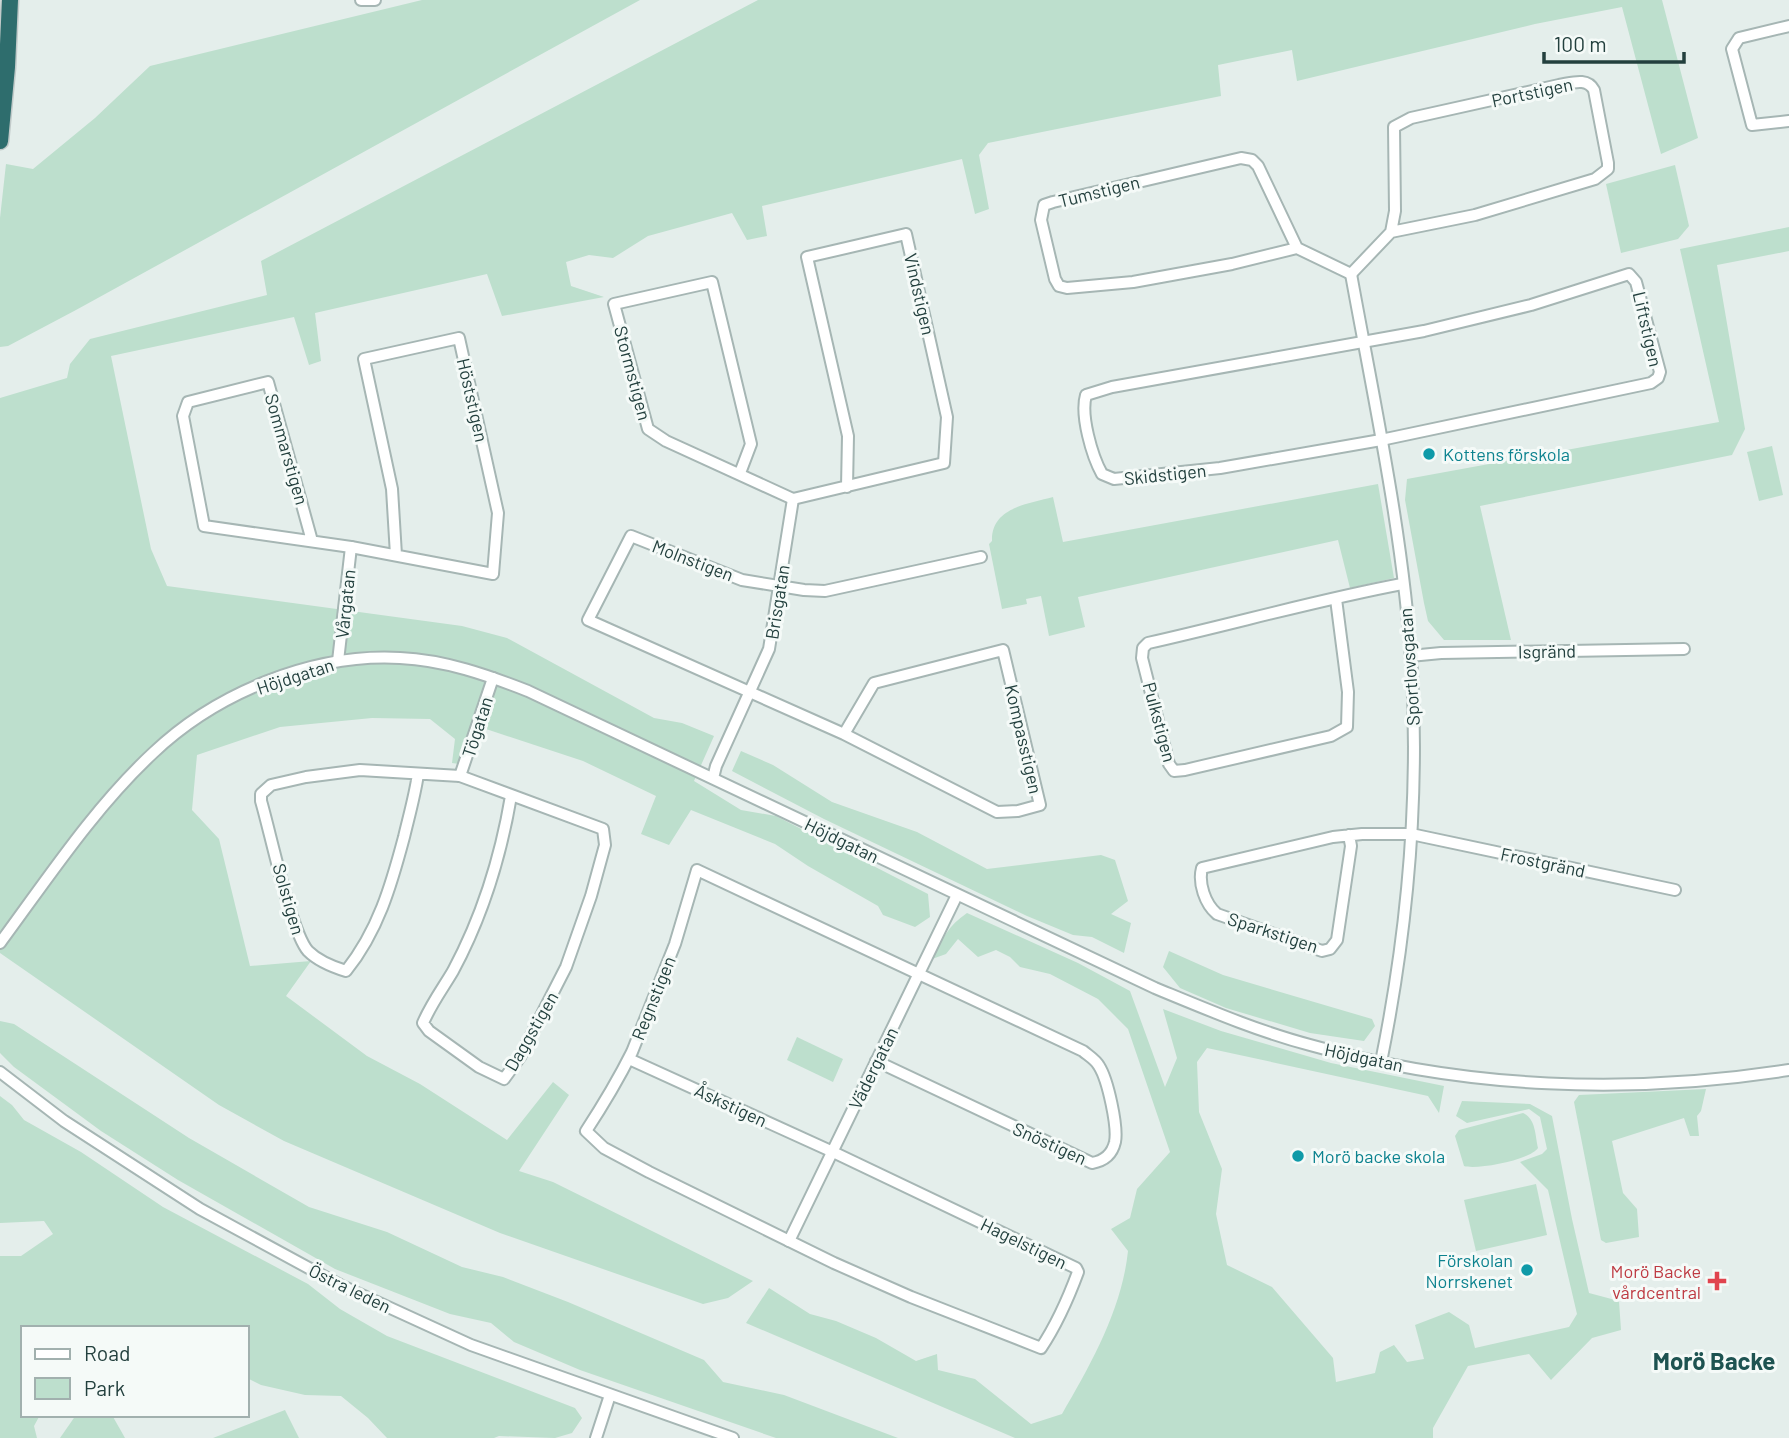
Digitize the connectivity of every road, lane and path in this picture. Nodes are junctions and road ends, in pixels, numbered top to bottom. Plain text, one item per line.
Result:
1 (10, 0) edge
2 (362, 0) edge
3 (375, 0) edge
4 (1789, 26) edge
5 (1789, 121) edge
6 (0, 141) edge
7 (1391, 232) junction
8 (1297, 248) junction
9 (1351, 274) junction
10 (1363, 342) junction
11 (1381, 440) junction
12 (740, 473) junction
13 (847, 488) junction
14 (793, 499) junction
15 (312, 541) junction
16 (351, 547) junction
17 (396, 555) junction
18 (981, 557) dead end
19 (1402, 584) junction
20 (779, 586) junction
21 (1336, 599) junction
22 (1684, 649) dead end
23 (1410, 656) junction
24 (338, 661) junction
25 (493, 678) junction
26 (749, 693) junction
27 (844, 734) junction
28 (418, 774) junction
29 (460, 776) junction
30 (713, 778) junction
31 (511, 796) junction
32 (1411, 834) junction
33 (1349, 835) junction
34 (1675, 890) dead end
35 (957, 895) junction
36 (0, 943) edge
37 (920, 974) junction
38 (629, 1059) junction
39 (876, 1061) junction
40 (1381, 1062) junction
41 (1789, 1070) edge
42 (0, 1072) edge
43 (833, 1152) junction
44 (789, 1241) junction
45 (610, 1395) junction
46 (596, 1438) edge
47 (733, 1438) edge

1 - 6 highway
2 - 3 street
4 - 5 street
7 - 7 street, Portstigen
7 - 9 street
8 - 8 street, Tumstigen
8 - 9 street
9 - 10 street, Sportlovsgatan
10 - 11 street, Sportlovsgatan
10 - 11 street, Skidstigen
10 - 11 street, Liftstigen
11 - 19 street, Sportlovsgatan
12 - 12 street, Stormstigen
12 - 14 street, Stormstigen
13 - 13 street, Vindstigen
13 - 14 street, Vindstigen
14 - 20 street, Brisgatan
15 - 15 street, Sommarstigen
15 - 16 street, Sommarstigen
16 - 17 street, Höststigen
16 - 24 street, Vårgatan
17 - 17 street, Höststigen
18 - 20 street, Molnstigen
19 - 21 street, Pulkstigen
19 - 23 street, Sportlovsgatan
20 - 26 street, Brisgatan
20 - 26 street, Molnstigen
21 - 21 street, Pulkstigen
22 - 23 street, Isgränd
23 - 32 street, Sportlovsgatan
24 - 25 street, Höjdgatan
24 - 36 street, Höjdgatan
25 - 29 street, Tögatan
25 - 30 street, Höjdgatan
26 - 27 street, Kompasstigen
26 - 30 street, Brisgatan
27 - 27 street, Kompasstigen
28 - 28 street, Solstigen
28 - 29 street, Solstigen
29 - 31 street, Daggstigen
30 - 35 street, Höjdgatan
31 - 31 street, Daggstigen
32 - 33 street, Sparkstigen
32 - 34 street, Frostgränd
32 - 40 street, Sportlovsgatan
33 - 33 street, Sparkstigen
35 - 37 street, Vädergatan
35 - 40 street, Höjdgatan
37 - 38 street, Regnstigen
37 - 39 street, Vädergatan
37 - 39 street, Snöstigen
38 - 43 street, Åskstigen
38 - 44 street, Regnstigen
39 - 43 street, Vädergatan
40 - 41 street, Höjdgatan
42 - 45 street, Östra leden
43 - 44 street, Vädergatan
43 - 44 street, Hagelstigen
45 - 46 street
45 - 47 street, Östra leden

